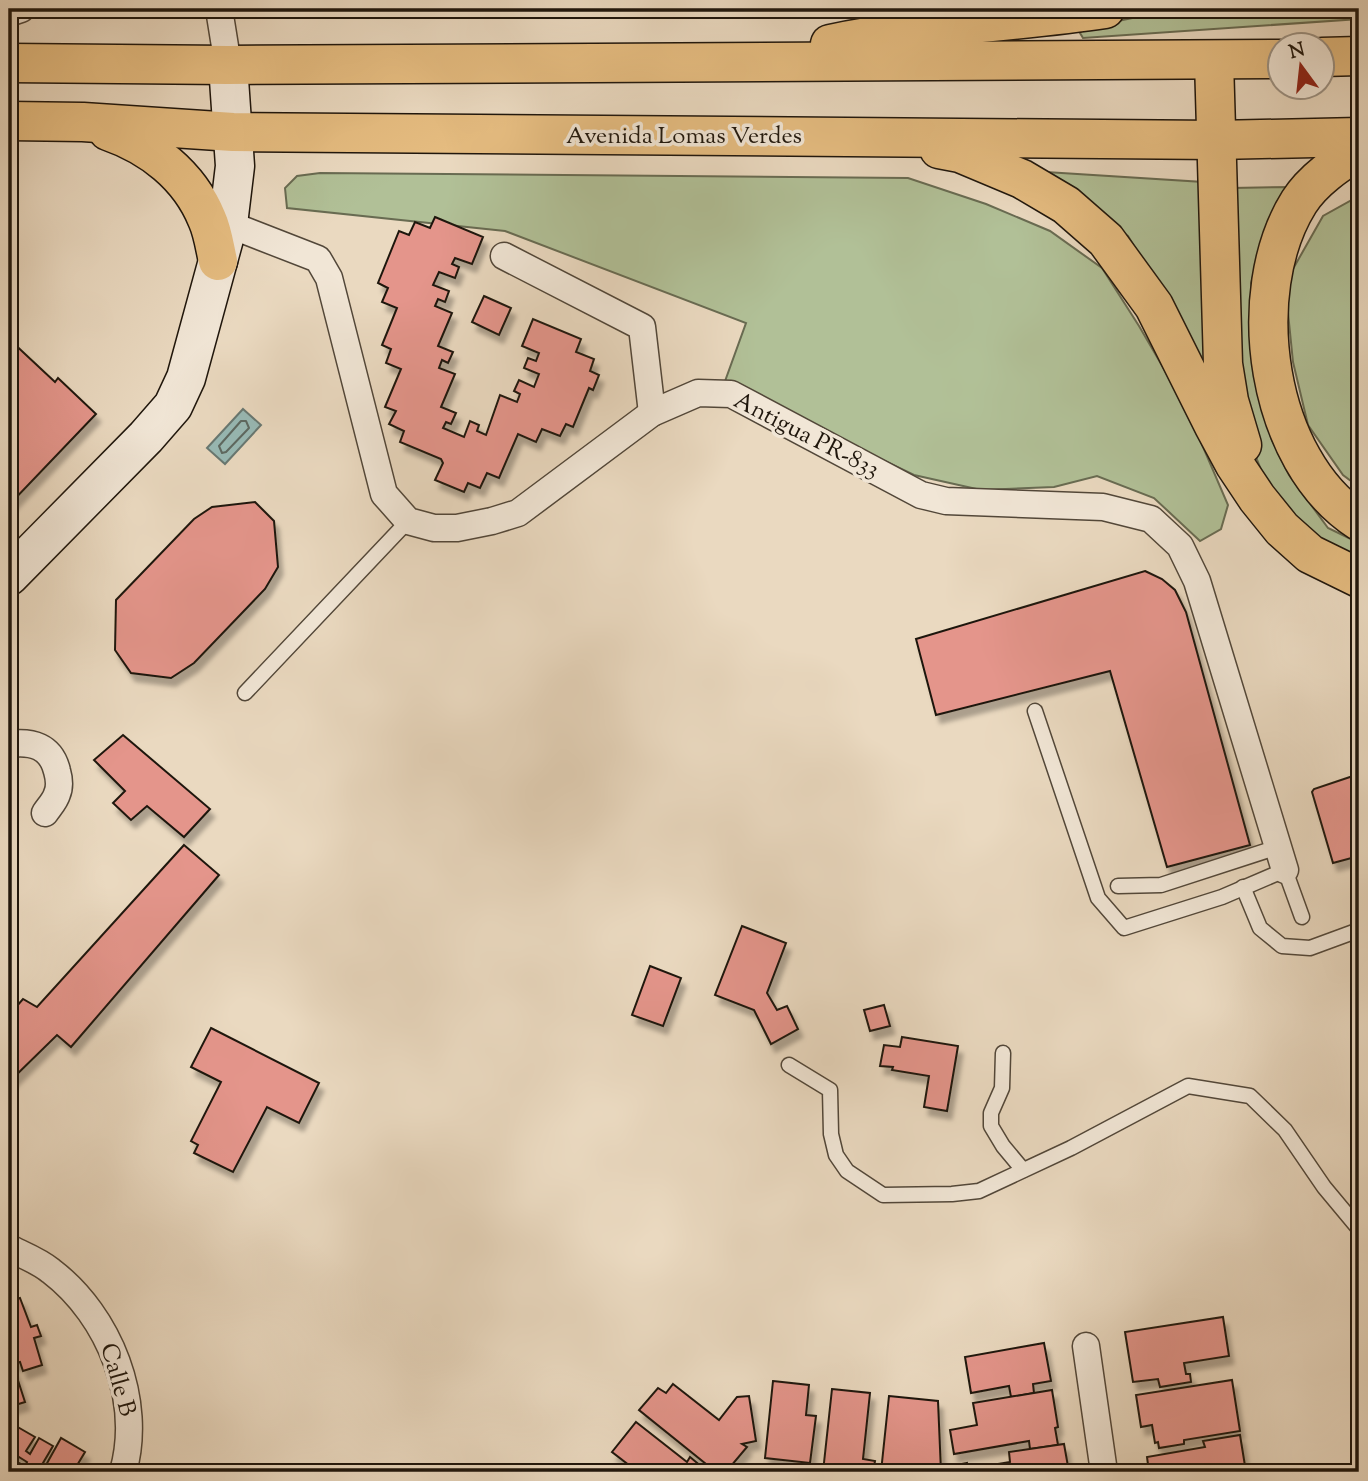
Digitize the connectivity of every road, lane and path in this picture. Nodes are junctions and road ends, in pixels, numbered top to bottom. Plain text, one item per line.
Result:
1 (21, 9) edge
2 (219, 9) edge
3 (1105, 9) edge
4 (9, 13) edge
5 (1359, 56) edge
6 (1336, 57) edge
7 (1266, 59) edge
8 (1214, 61) junction
9 (747, 62) junction
10 (9, 63) edge
11 (228, 65) junction
12 (9, 121) edge
13 (83, 122) junction
14 (233, 132) junction
15 (886, 137) junction
16 (1359, 137) edge
17 (1217, 140) junction
18 (1359, 150) edge
19 (228, 224) junction
20 (504, 256) dead end
21 (218, 261) junction
22 (652, 413) junction
23 (1257, 498) junction
24 (408, 521) junction
25 (1359, 521) edge
26 (9, 576) edge
27 (1359, 578) edge
28 (245, 692) dead end
29 (1035, 710) dead end
30 (9, 744) edge
31 (45, 813) dead end
32 (1282, 859) junction
33 (1118, 886) dead end
34 (1243, 887) junction
35 (1302, 917) dead end
36 (1359, 930) edge
37 (1003, 1054) dead end
38 (789, 1065) dead end
39 (1023, 1170) junction
40 (1359, 1229) edge
41 (9, 1248) edge
42 (1086, 1346) dead end
43 (123, 1472) edge
44 (1104, 1472) edge

1 - 4 street
2 - 11 street
3 - 9 highway
5 - 6 highway
7 - 8 highway
8 - 9 highway
8 - 17 highway
9 - 11 highway
10 - 11 highway
11 - 14 street
12 - 13 highway, Avenida Lomas Verdes
13 - 14 highway, Avenida Lomas Verdes
13 - 21 highway
14 - 15 highway, Avenida Lomas Verdes
14 - 19 street
15 - 17 highway, Avenida Lomas Verdes
15 - 23 highway
16 - 17 highway, Avenida Lomas Verdes
17 - 23 highway
18 - 25 highway
19 - 21 street
19 - 24 street
20 - 22 street
21 - 26 street
22 - 24 street, Antigua PR-833
22 - 32 street, Antigua PR-833
23 - 27 highway
24 - 28 lane
29 - 34 lane
30 - 31 street
32 - 33 lane
32 - 34 lane
32 - 35 lane
34 - 36 lane
37 - 39 lane
38 - 39 lane
39 - 40 lane
41 - 43 street, Calle B
42 - 44 street

